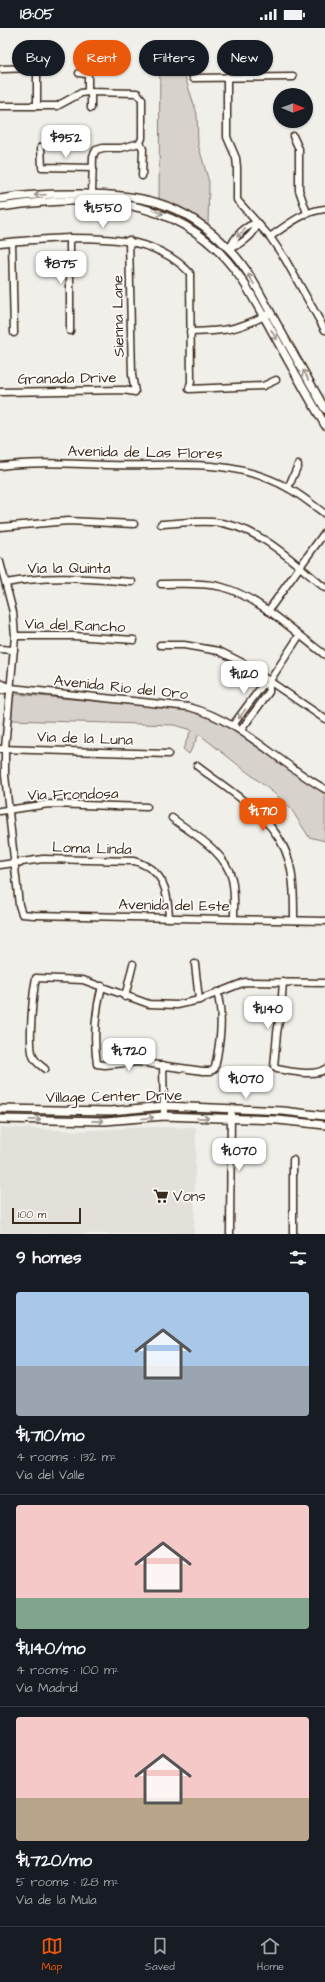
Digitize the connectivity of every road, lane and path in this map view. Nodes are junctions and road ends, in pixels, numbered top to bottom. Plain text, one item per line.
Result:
1 (2, 69) dead end
2 (88, 76) edge
3 (227, 77) junction
4 (293, 77) dead end
5 (193, 78) dead end
6 (90, 92) junction
7 (0, 106) edge
8 (37, 106) junction
9 (91, 108) dead end
10 (293, 136) dead end
11 (140, 143) junction
12 (41, 147) dead end
13 (93, 168) junction
14 (142, 176) dead end
15 (92, 194) junction
16 (0, 199) edge
17 (92, 202) junction
18 (0, 208) edge
19 (325, 209) edge
20 (307, 213) junction
21 (258, 223) junction
22 (270, 237) junction
23 (70, 238) junction
24 (129, 240) junction
25 (12, 242) junction
26 (0, 243) edge
27 (230, 249) junction
28 (223, 255) junction
29 (270, 313) junction
30 (263, 317) junction
31 (325, 330) edge
32 (70, 331) dead end
33 (190, 332) junction
34 (14, 334) dead end
35 (276, 380) dead end
36 (0, 392) edge
37 (135, 392) joint
38 (325, 409) edge
39 (325, 425) edge
40 (298, 465) dead end
41 (0, 466) edge
42 (288, 488) junction
43 (325, 514) edge
44 (134, 524) dead end
45 (161, 524) dead end
46 (0, 527) edge
47 (325, 532) edge
48 (0, 562) edge
49 (300, 567) junction
50 (132, 582) dead end
51 (6, 583) junction
52 (161, 584) dead end
53 (325, 588) edge
54 (268, 611) junction
55 (15, 636) junction
56 (299, 636) junction
57 (134, 640) dead end
58 (160, 645) dead end
59 (0, 649) edge
60 (14, 650) junction
61 (325, 655) edge
62 (269, 682) junction
63 (0, 683) edge
64 (11, 688) junction
65 (0, 691) edge
66 (325, 720) edge
67 (233, 725) junction
68 (242, 730) junction
69 (3, 749) edge
70 (168, 754) dead end
71 (197, 766) dead end
72 (325, 789) edge
73 (147, 807) dead end
74 (8, 810) junction
75 (0, 811) edge
76 (172, 818) dead end
77 (15, 862) junction
78 (0, 865) edge
79 (169, 918) junction
80 (234, 919) junction
81 (294, 919) junction
82 (325, 921) edge
83 (133, 964) dead end
84 (195, 964) dead end
85 (283, 982) junction
86 (325, 983) edge
87 (102, 986) junction
88 (217, 992) junction
89 (125, 996) junction
90 (199, 1000) junction
91 (164, 1065) junction
92 (45, 1069) dead end
93 (325, 1069) edge
94 (164, 1106) junction
95 (0, 1109) edge
96 (230, 1109) junction
97 (164, 1116) junction
98 (325, 1116) edge
99 (230, 1118) junction
100 (0, 1119) edge
101 (325, 1125) edge
102 (293, 1160) dead end
103 (230, 1234) edge
104 (294, 1234) edge

1 - 8 street
2 - 6 street
3 - 4 street
3 - 5 street
3 - 21 street
6 - 8 street
6 - 9 street
6 - 11 street
7 - 8 street
10 - 20 street
11 - 13 street
11 - 14 street
12 - 13 street
13 - 15 street
15 -> 16 main road
15 - 17 main road
15 - 27 main road
17 - 18 main road
17 -> 28 main road
19 - 20 street
20 - 22 street
21 - 22 street
21 - 27 street
22 - 31 street
23 - 24 street
23 - 25 street
23 - 32 street
24 - 33 street
24 - 37 street, Sienna Lane
25 - 26 street
25 - 34 street
27 - 28 main road
29 -> 27 main road
28 - 30 main road
29 - 30 street
38 -> 29 main road
30 - 33 street
30 -> 39 main road
33 - 35 street
36 - 37 street, Granada Drive
40 - 42 street
41 - 42 street, Avenida de Las Flores
42 - 43 street, Avenida de Las Flores
44 - 46 street
45 - 49 street
47 - 49 street
48 - 51 street
49 - 53 street
49 - 54 street
50 - 51 street, Via la Quinta
51 - 55 street
52 - 54 street
54 - 56 street
55 - 57 street, Via del Rancho
55 - 60 street
56 - 61 street
56 - 62 street
58 - 62 street
59 - 60 street
60 - 64 street
62 - 66 street
62 -> 67 street
62 - 68 street
63 - 64 street, Avenida Rio del Oro
64 - 65 street, Avenida Rio del Oro
64 - 67 street, Avenida Rio del Oro
64 - 69 street
67 - 68 street, Avenida Rio del Oro
68 - 72 street, Avenida Rio del Oro
69 - 70 street, Via de la Luna
69 - 74 street
71 - 81 street
73 - 74 street, Via Frondosa
74 - 75 street, Via Frondosa
74 - 77 street
76 - 80 street
77 - 78 street, Loma Linda
77 - 79 street, Loma Linda
77 - 79 street, Avenida del Este
79 - 80 street, Avenida del Este
80 - 81 street, Avenida del Este
81 - 82 street, Avenida del Este
83 - 89 street
84 - 90 street
85 - 86 street
85 - 88 street
85 - 93 street
87 - 89 street
87 - 91 street
87 - 92 street
88 - 90 street
88 - 91 street
89 - 90 street
91 - 94 street
94 - 95 main road, Village Center Drive
94 - 96 main road, Village Center Drive
94 - 97 street
96 - 98 main road, Village Center Drive
96 - 99 street
97 -> 99 main road, Village Center Drive
100 -> 97 main road, Village Center Drive
99 - 101 main road, Village Center Drive
99 - 103 street
102 - 104 street

